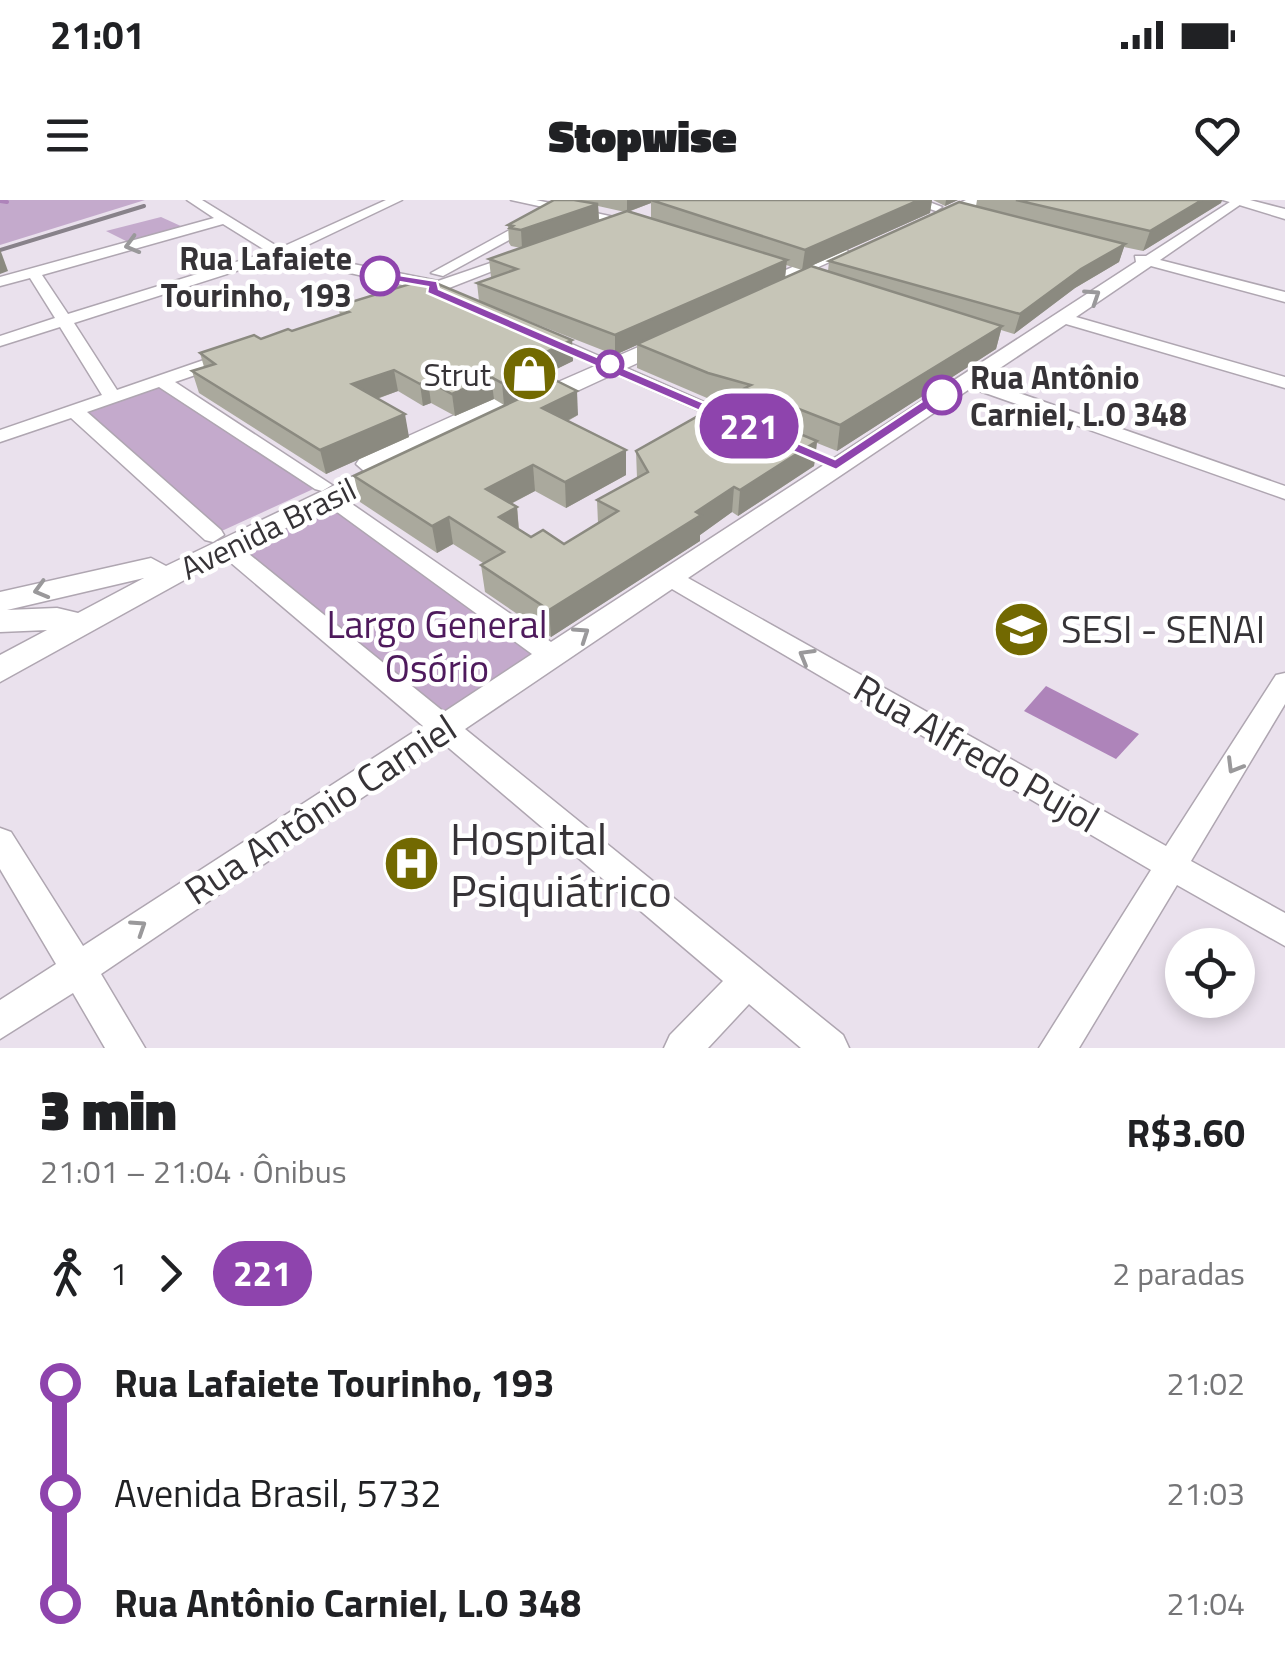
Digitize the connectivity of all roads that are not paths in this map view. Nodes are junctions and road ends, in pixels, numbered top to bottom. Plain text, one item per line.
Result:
1 (192, 200) edge
2 (396, 200) edge
3 (517, 200) edge
4 (1266, 200) edge
5 (1237, 201) edge
6 (564, 203) edge
7 (1285, 205) edge
8 (959, 207) edge
9 (647, 214) edge
10 (1285, 214) edge
11 (910, 216) edge
12 (226, 219) junction
13 (628, 220) junction
14 (664, 232) edge
15 (591, 234) edge
16 (859, 248) edge
17 (279, 253) junction
18 (534, 253) edge
19 (1128, 256) edge
20 (1147, 261) junction
21 (34, 273) junction
22 (0, 282) edge
23 (414, 290) junction
24 (1285, 297) edge
25 (458, 301) edge
26 (728, 306) edge
27 (1060, 317) junction
28 (68, 320) junction
29 (693, 322) edge
30 (527, 330) edge
31 (999, 340) edge
32 (0, 341) edge
33 (1017, 346) junction
34 (252, 349) edge
35 (605, 362) junction
36 (965, 380) junction
37 (161, 381) junction
38 (1285, 383) edge
39 (114, 397) junction
40 (74, 411) junction
41 (768, 434) edge
42 (0, 436) edge
43 (325, 491) junction
44 (1285, 493) edge
45 (219, 541) junction
46 (151, 567) junction
47 (668, 577) junction
48 (0, 602) edge
49 (0, 621) edge
50 (69, 622) junction
51 (0, 650) edge
52 (551, 655) junction
53 (0, 670) edge
54 (1285, 682) edge
55 (444, 728) junction
56 (0, 842) edge
57 (1174, 865) junction
58 (1285, 931) edge
59 (78, 967) junction
60 (748, 980) junction
61 (0, 1021) edge
62 (126, 1048) edge
63 (683, 1048) edge
64 (830, 1048) edge
65 (1058, 1048) edge

1 - 12 street
2 - 17 street
3 - 6 street
4 - 7 main road
5 - 10 main road
5 - 20 street, Rua Antônio Carniel
6 - 13 street
6 - 23 street
8 - 11 main road
8 - 11 street
9 - 13 street
12 - 17 street
12 -> 21 street
13 - 14 street
13 - 15 street
16 - 26 main road
17 - 23 street
17 - 28 street
18 - 23 street
19 - 20 street
20 - 24 street
27 -> 20 street, Rua Antônio Carniel
21 - 22 street
21 - 28 street
23 - 25 street
27 - 33 street, Rua Antônio Carniel
27 - 38 street
28 - 32 street
28 - 39 street
29 - 35 main road, Avenida Brasil
30 - 35 street
31 - 33 street
33 - 36 street, Rua Antônio Carniel
34 - 37 street
35 - 41 street
35 - 43 main road, Avenida Brasil
36 - 44 street
36 - 47 street, Rua Antônio Carniel
37 - 39 street
37 - 43 street
39 - 40 street
40 - 42 street
40 - 45 street
43 - 45 main road, Avenida Brasil
43 - 52 street
45 - 46 main road, Avenida Brasil
45 - 50 main road, Avenida Brasil
45 - 55 street
46 -> 48 main road
46 - 50 main road, Avenida Brasil
52 -> 47 street, Rua Antônio Carniel
57 -> 47 street, Rua Alfredo Pujol
49 - 50 main road
50 - 51 main road, Avenida Brasil
50 - 53 main road, Avenida Brasil
52 - 55 street, Rua Antônio Carniel
54 -> 57 street
59 -> 55 street, Rua Antônio Carniel
55 - 60 street
56 - 59 street
57 - 58 street, Rua Alfredo Pujol
57 - 65 street
59 - 61 street, Rua Antônio Carniel
59 - 62 street
60 - 63 street
60 - 64 street

